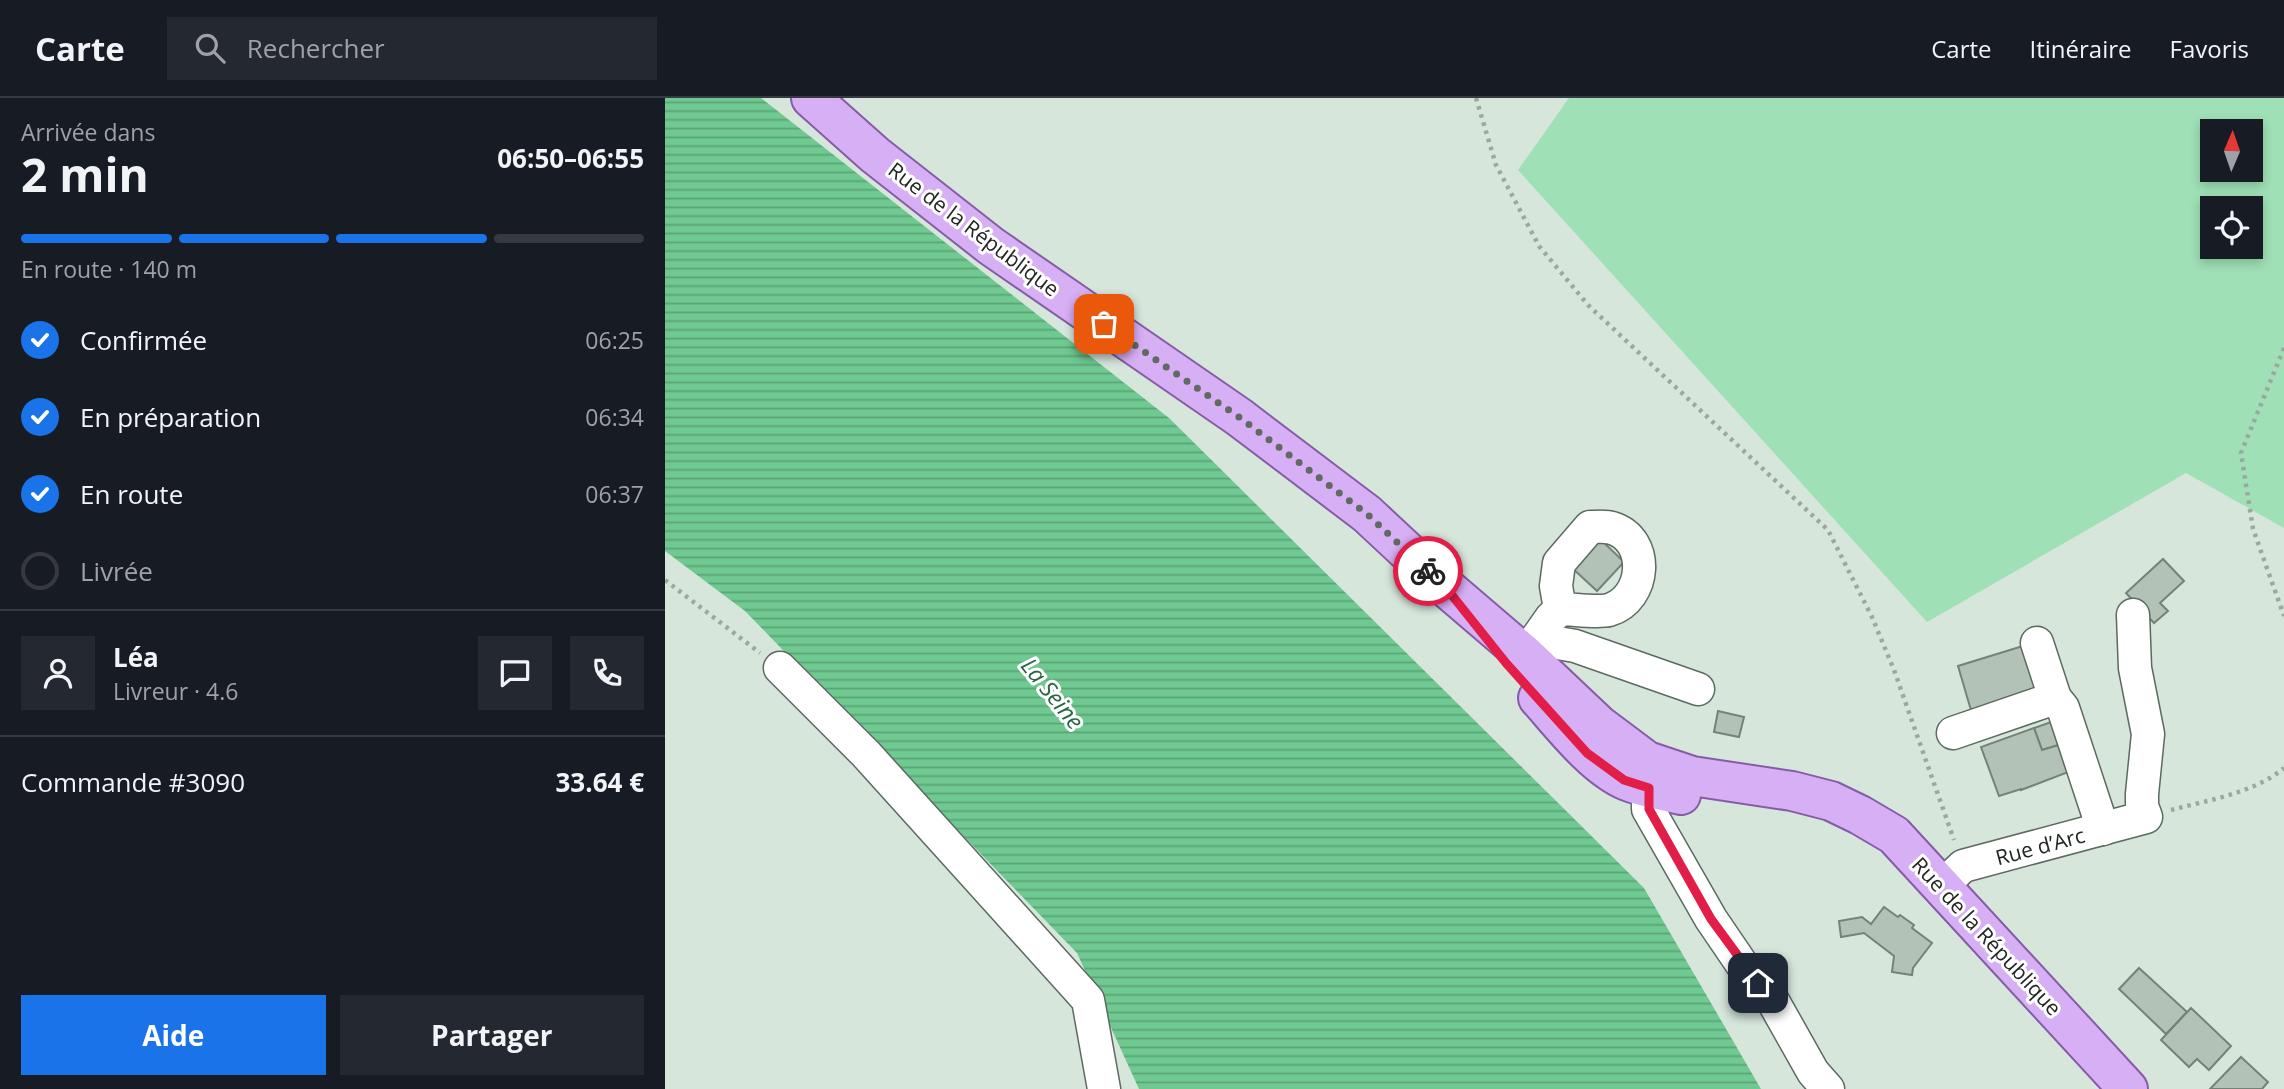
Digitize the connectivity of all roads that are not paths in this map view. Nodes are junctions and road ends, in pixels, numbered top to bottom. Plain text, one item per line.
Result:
1 (811, 98) edge
2 (1443, 584) junction
3 (1560, 609) dead end
4 (2133, 615) dead end
5 (2037, 643) dead end
6 (1531, 647) junction
7 (781, 668) road end
8 (1697, 689) dead end
9 (2055, 698) junction
10 (1953, 733) dead end
11 (1648, 774) junction
12 (2103, 829) junction
13 (1942, 886) junction
14 (1104, 1089) edge
15 (1828, 1089) edge
16 (2128, 1089) edge

1 - 2 main road, Rue de la République
2 - 6 main road, Rue de la République
2 - 11 main road, Rue de la République
3 - 6 street
4 - 12 street, Rue d’Arc
5 - 9 street
6 - 8 street
6 - 11 main road, Rue de la République
7 - 14 street
9 - 10 street
9 - 12 street
11 - 13 main road, Rue de la République
11 - 15 street
12 - 13 street, Rue d’Arc
13 - 16 main road, Rue de la République

